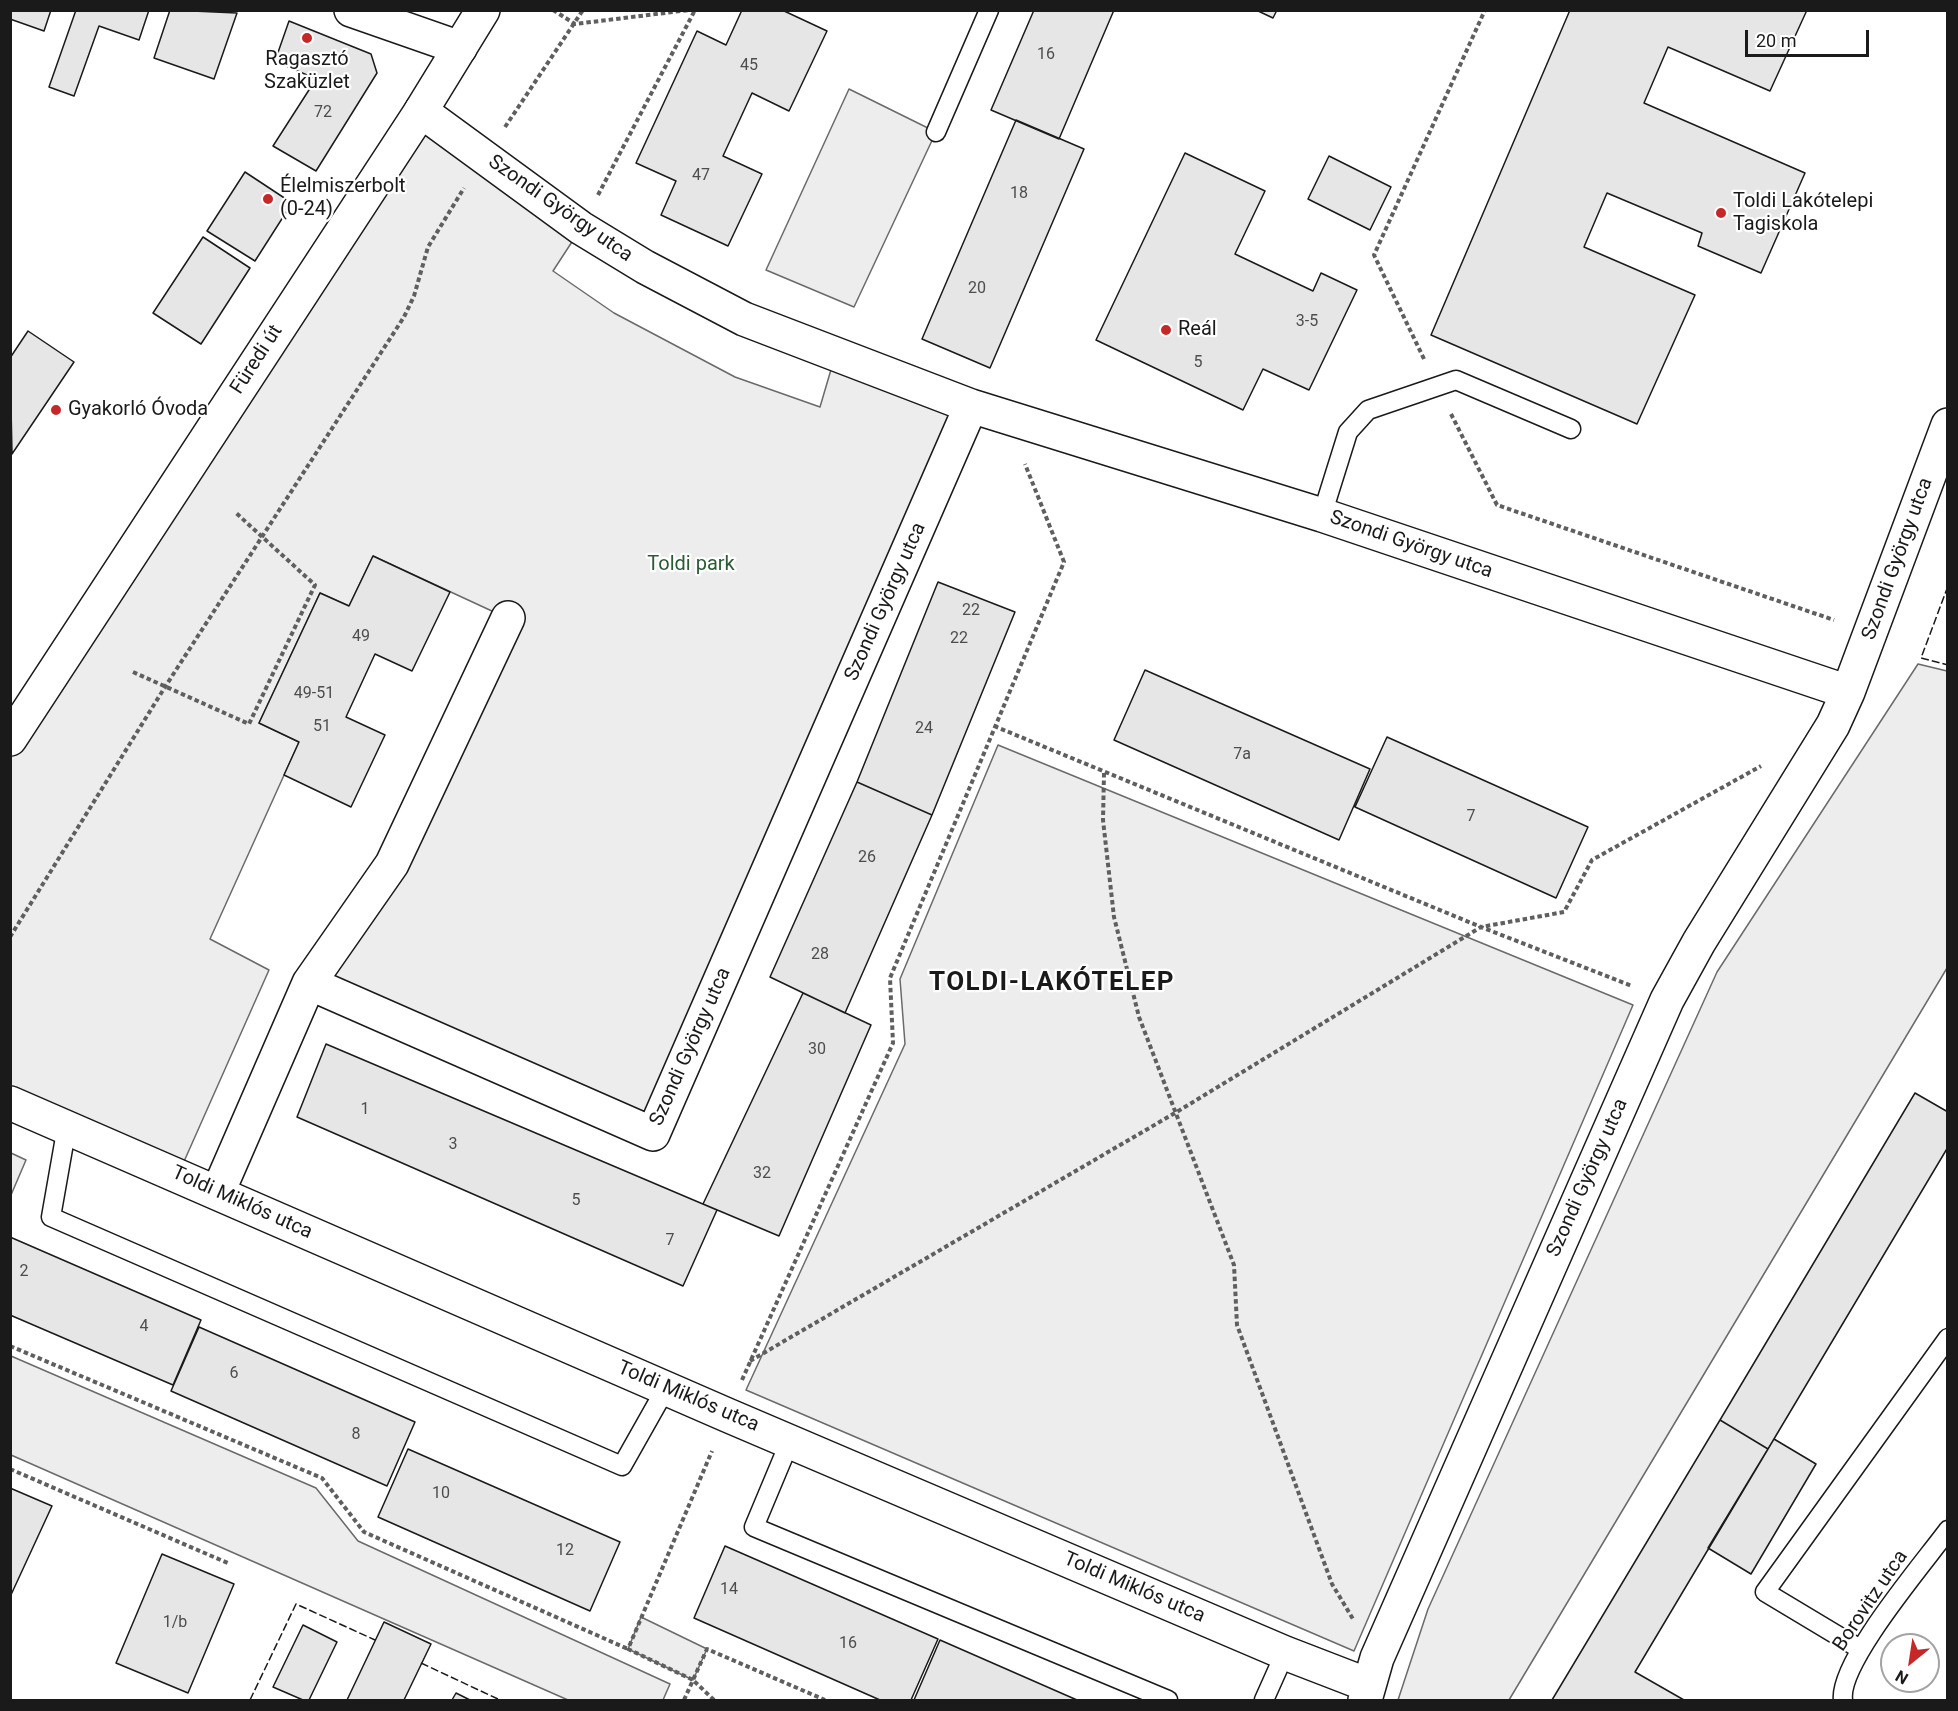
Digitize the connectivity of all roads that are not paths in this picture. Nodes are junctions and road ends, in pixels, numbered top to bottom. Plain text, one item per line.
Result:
1 (351, 10) edge
2 (483, 10) edge
3 (989, 10) edge
4 (460, 48) junction
5 (421, 111) junction
6 (936, 132) dead end
7 (971, 406) junction
8 (1947, 425) edge
9 (1571, 429) dead end
10 (1322, 515) junction
11 (508, 618) dead end
12 (1848, 692) junction
13 (10, 739) edge
14 (309, 983) junction
15 (10, 1103) edge
16 (67, 1126) junction
17 (218, 1192) junction
18 (1947, 1338) edge
19 (666, 1388) junction
20 (790, 1441) junction
21 (1947, 1530) edge
22 (1860, 1649) junction
23 (1285, 1653) junction
24 (1370, 1681) edge
25 (1168, 1701) edge
26 (1264, 1701) edge
27 (1843, 1701) edge

1 - 4 street
2 - 4 street, Füredi út
3 - 6 lane
4 - 5 street, Füredi út
5 - 7 street, Szondi György utca
5 - 13 street, Füredi út
7 - 10 street, Szondi György utca
7 - 14 street, Szondi György utca
8 - 12 street, Szondi György utca
9 - 10 lane
10 - 12 street, Szondi György utca
11 - 14 street
12 - 24 street, Szondi György utca
14 - 17 street
15 - 16 street, Toldi Miklós utca
16 - 17 street, Toldi Miklós utca
16 - 19 lane
17 - 19 street, Toldi Miklós utca
18 - 22 lane
19 - 20 street, Toldi Miklós utca
20 - 23 street, Toldi Miklós utca
20 - 25 lane
21 - 22 lane, Borovitz utca
22 - 27 lane, Borovitz utca
23 - 24 street, Toldi Miklós utca
23 - 26 lane

